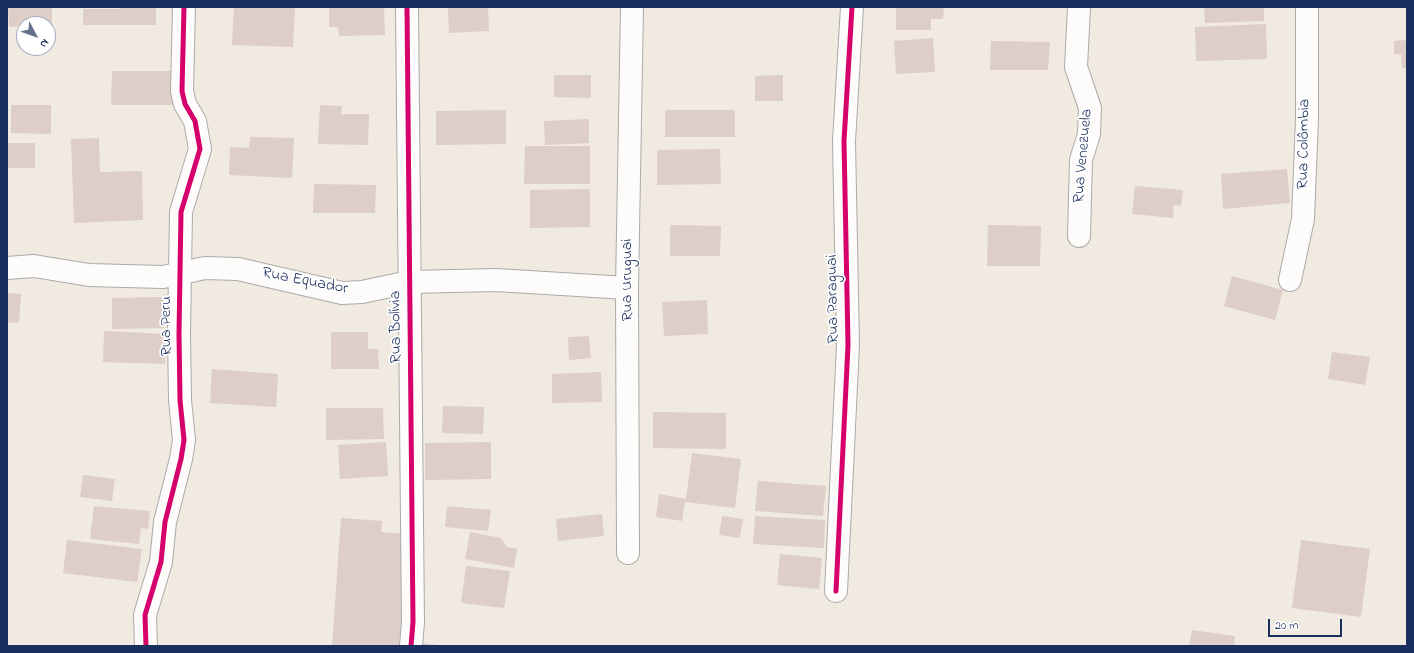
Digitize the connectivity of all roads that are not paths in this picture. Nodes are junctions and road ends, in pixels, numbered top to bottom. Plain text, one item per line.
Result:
1 (184, 7) edge
2 (407, 7) edge
3 (632, 7) edge
4 (852, 7) edge
5 (1079, 7) edge
6 (1307, 7) edge
7 (1079, 236) dead end
8 (7, 268) edge
9 (180, 273) junction
10 (1290, 280) dead end
11 (409, 282) junction
12 (627, 288) junction
13 (628, 553) dead end
14 (836, 591) dead end
15 (146, 646) edge
16 (411, 646) edge

1 - 9 street, Rua Peru
2 - 11 street, Rua Bolívia
3 - 12 street, Rua Uruguai
4 - 14 street, Rua Paraguai
5 - 7 street, Rua Venezuela
6 - 10 street, Rua Colômbia
8 - 9 street, Rua Equador
9 - 11 street, Rua Equador
9 - 15 street, Rua Peru
11 - 12 street, Rua Equador
11 - 16 street, Rua Bolívia
12 - 13 street, Rua Uruguai

